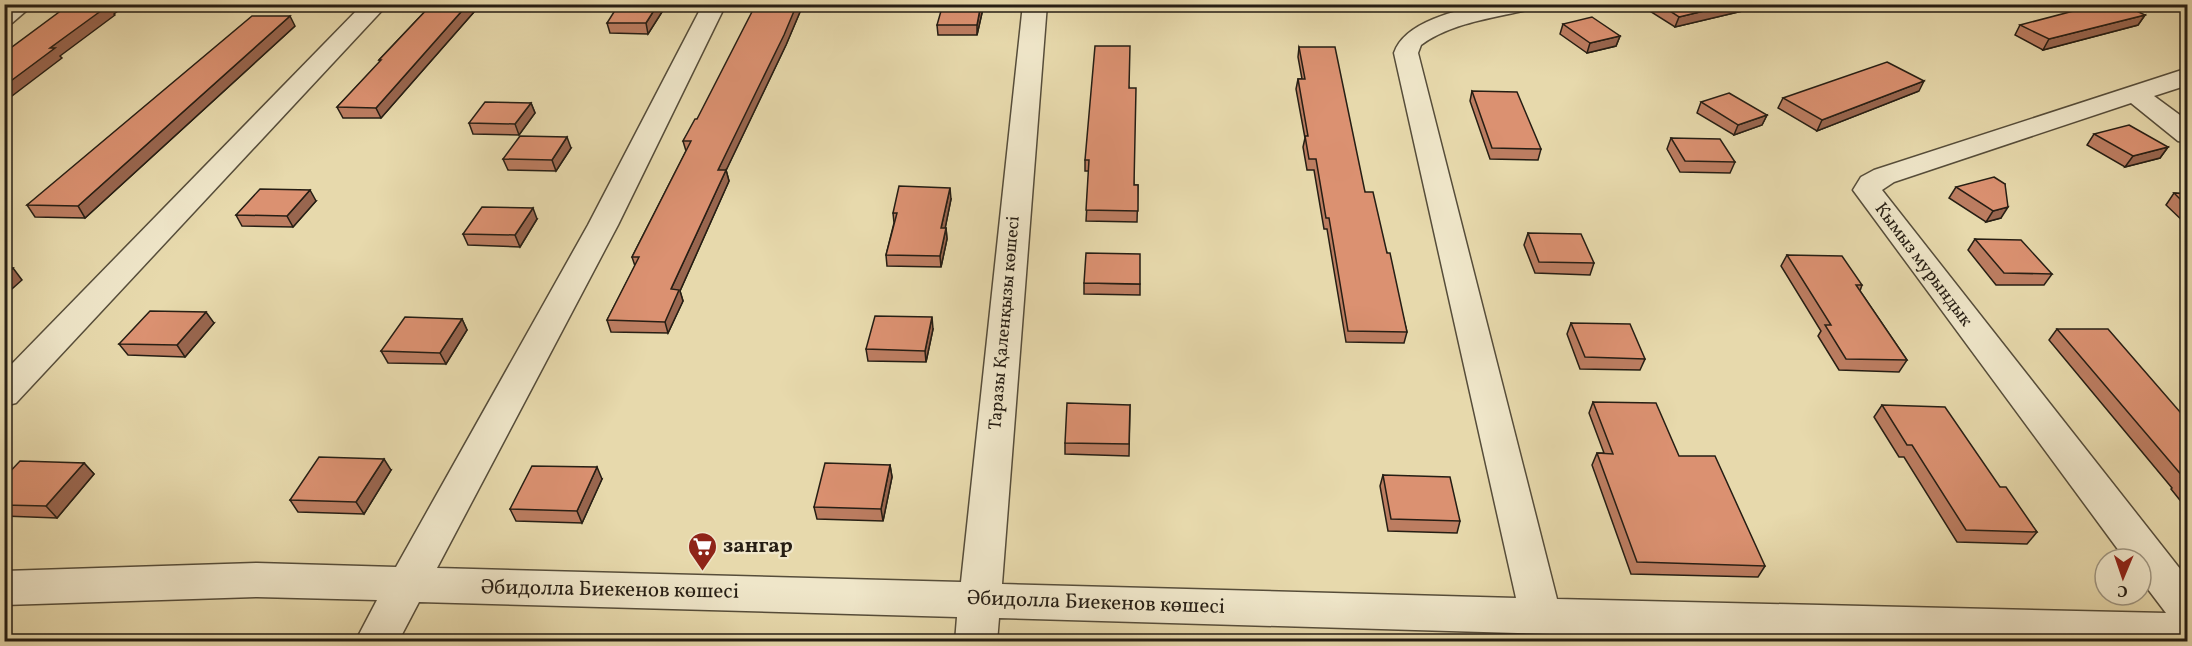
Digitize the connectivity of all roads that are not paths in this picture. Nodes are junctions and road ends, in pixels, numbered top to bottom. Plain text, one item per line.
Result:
1 (23, 4) edge
2 (377, 4) edge
3 (715, 4) edge
4 (1035, 4) edge
5 (1523, 4) edge
6 (4, 18) edge
7 (2187, 76) edge
8 (2136, 94) junction
9 (2187, 135) edge
10 (4, 394) edge
11 (407, 584) junction
12 (4, 588) edge
13 (979, 599) junction
14 (2187, 611) edge
15 (1541, 617) junction
16 (1604, 630) edge
17 (2187, 632) edge
18 (376, 642) edge
19 (976, 642) edge

1 - 6 street
2 - 10 street
3 - 11 street
4 - 13 street, Таразы Қаленқызы көшесі
5 - 15 street
7 - 8 street, Кымыз мурындык
8 - 9 street
8 - 14 street, Кымыз мурындык
11 - 12 street, Әбидолла Биекенов көшесі
11 - 13 street, Әбидолла Биекенов көшесі
11 - 18 street
13 - 15 street, Әбидолла Биекенов көшесі
13 - 19 street, Таразы Қаленқызы көшесі
15 - 16 street, Әбидолла Биекенов көшесі
16 - 17 street, Әбидолла Биекенов көшесі

